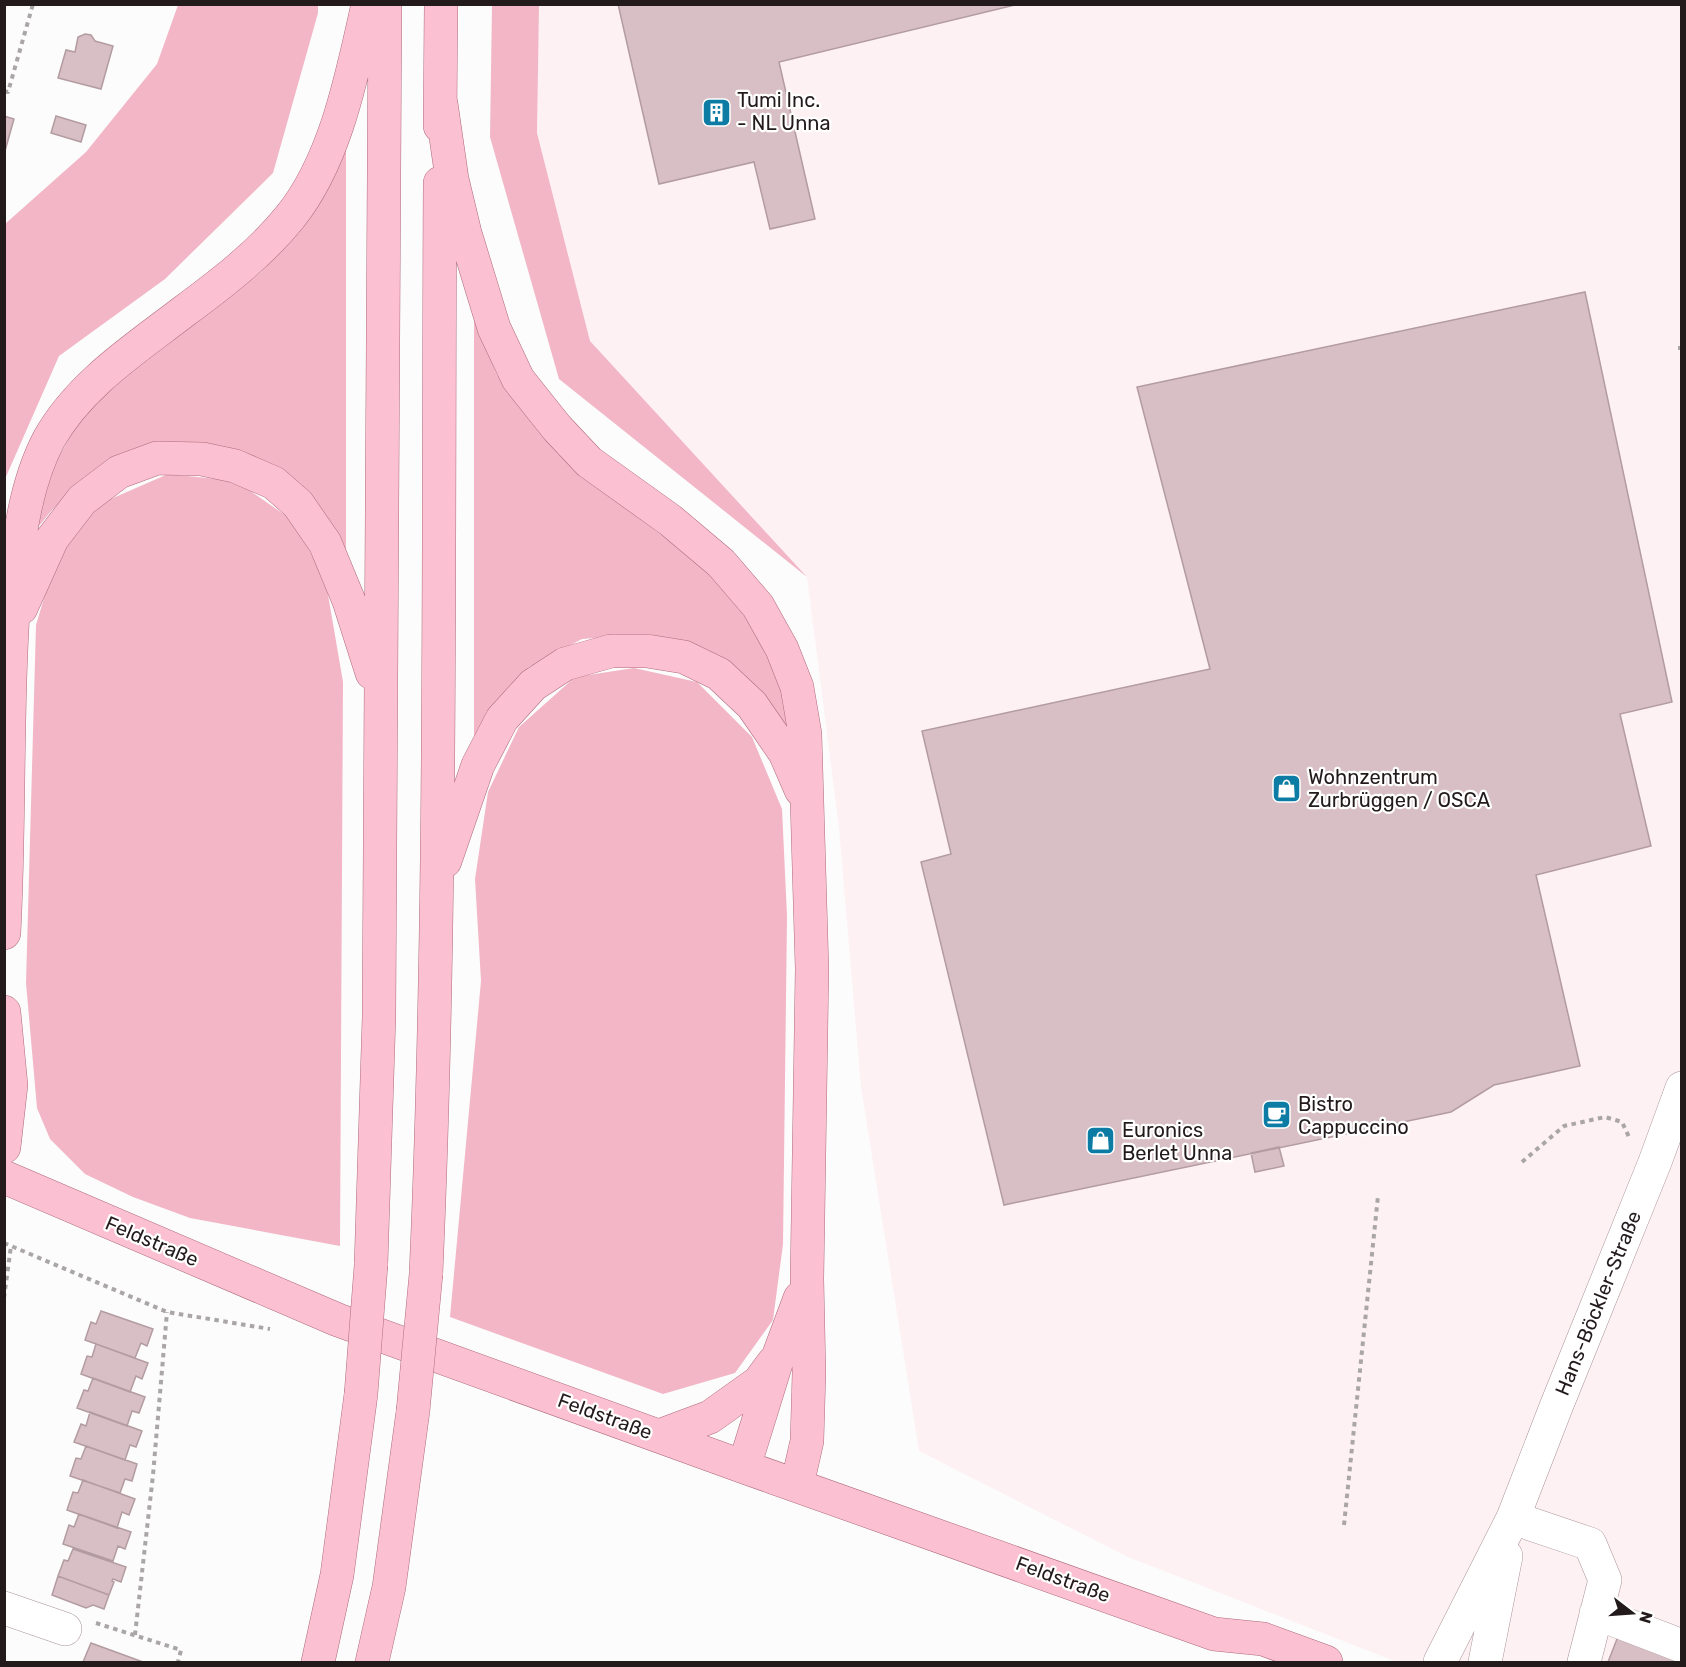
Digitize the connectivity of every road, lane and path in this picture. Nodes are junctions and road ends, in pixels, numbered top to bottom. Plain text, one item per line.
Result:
1 (33, 4) edge
2 (368, 4) edge
3 (385, 4) edge
4 (441, 4) edge
5 (4, 91) edge
6 (441, 103) junction
7 (12, 629) junction
8 (381, 708) junction
9 (808, 806) junction
10 (436, 884) junction
11 (4, 933) edge
12 (4, 1012) edge
13 (1682, 1088) edge
14 (1631, 1139) dead end
15 (4, 1147) edge
16 (1522, 1162) dead end
17 (4, 1177) edge
18 (1378, 1196) dead end
19 (4, 1243) edge
20 (11, 1246) junction
21 (807, 1279) junction
22 (4, 1298) edge
23 (167, 1312) junction
24 (273, 1330) dead end
25 (778, 1357) junction
26 (659, 1436) junction
27 (744, 1467) junction
28 (798, 1485) junction
29 (1513, 1518) junction
30 (1344, 1525) dead end
31 (4, 1608) edge
32 (1596, 1613) junction
33 (65, 1629) joint
34 (1214, 1634) junction
35 (135, 1635) junction
36 (1682, 1646) edge
37 (178, 1662) edge
38 (318, 1662) edge
39 (372, 1662) edge
40 (1254, 1662) edge
41 (1326, 1662) edge
42 (1440, 1662) edge
43 (1485, 1662) edge
44 (1584, 1662) edge

1 - 5 path
2 - 7 main road
3 - 8 main road
4 - 6 main road
6 - 9 main road
6 - 10 main road
7 - 8 main road
7 - 11 main road
8 - 38 main road, bridge
9 - 10 main road
9 - 21 main road
10 - 39 main road, bridge
12 - 15 main road
13 - 29 street, Hans-Böckler-Straße
14 - 16 path
17 - 26 main road, Feldstraße
18 - 30 path
19 - 20 path
20 - 22 path
20 - 23 path
21 - 25 main road
21 - 28 main road
23 - 24 path
23 - 35 path
25 - 26 main road
25 - 27 main road
26 - 27 main road, Feldstraße
27 - 28 main road, Feldstraße
28 - 34 main road, Feldstraße
29 - 32 street
29 - 42 street, Hans-Böckler-Straße
29 - 43 street, Hans-Böckler-Straße
31 - 33 street
32 - 36 street
32 - 44 street
33 - 35 path
34 - 40 main road, Feldstraße
34 - 41 main road, Feldstraße
35 - 37 path

